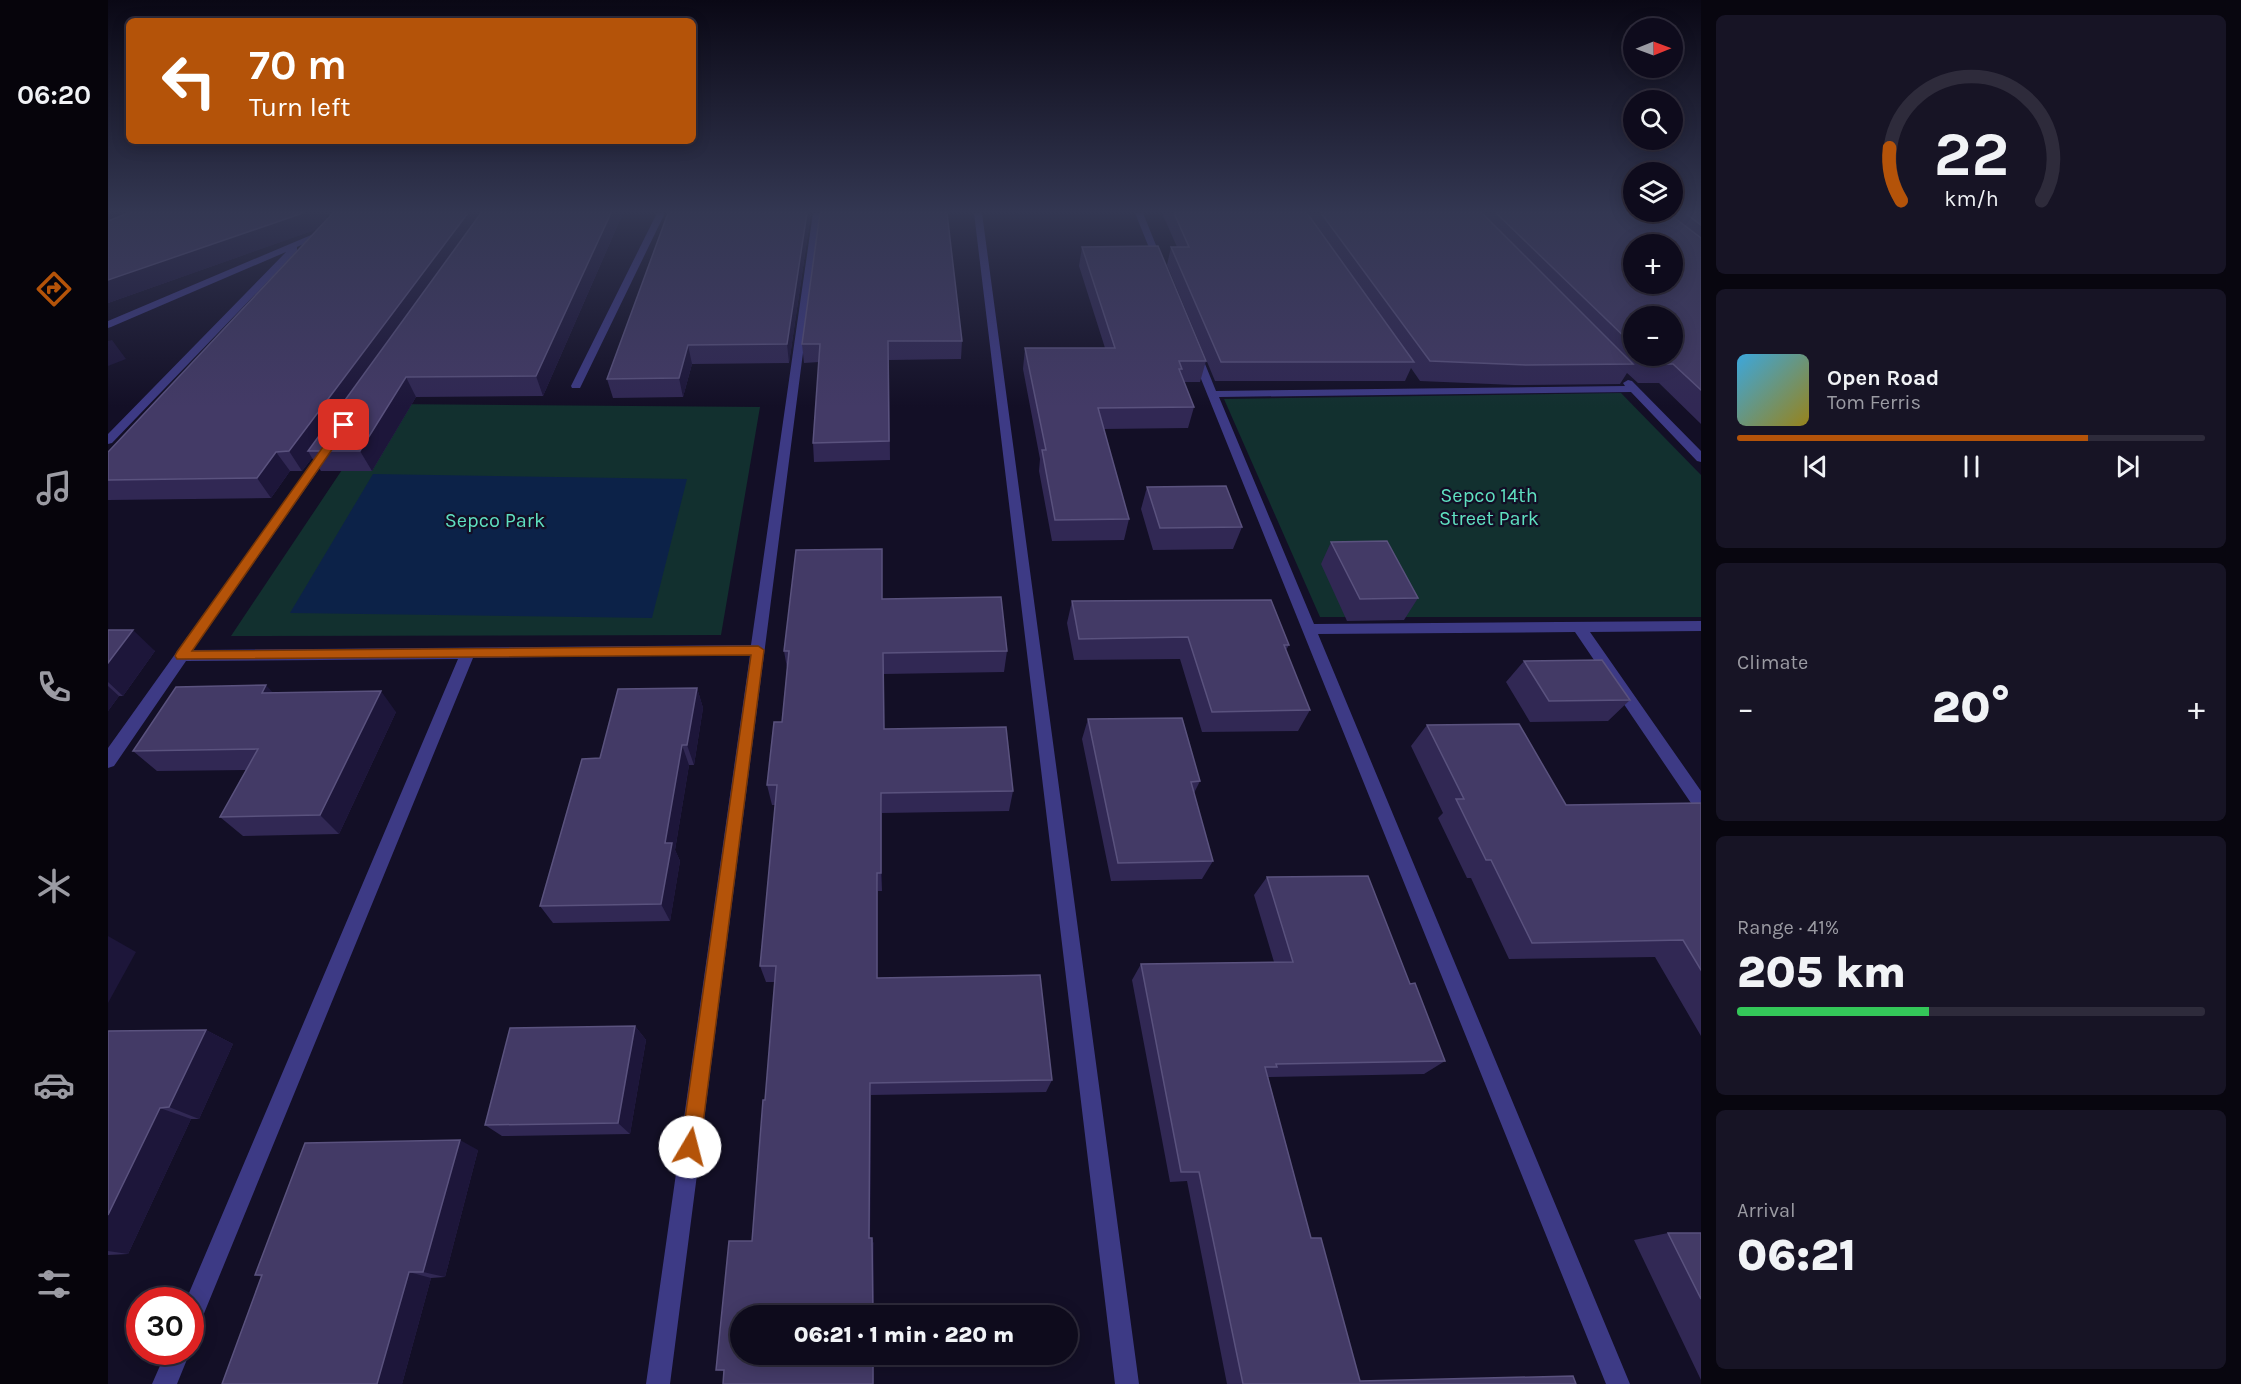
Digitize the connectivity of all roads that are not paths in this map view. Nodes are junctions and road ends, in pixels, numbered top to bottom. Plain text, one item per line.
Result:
1 (219, 278) edge
2 (266, 278) edge
3 (629, 278) edge
4 (808, 278) edge
5 (986, 278) edge
6 (108, 325) edge
7 (1191, 341) edge
8 (1617, 372) edge
9 (576, 386) dead end
10 (1634, 388) junction
11 (1213, 394) junction
12 (337, 435) edge
13 (108, 441) edge
14 (1701, 458) edge
15 (1701, 626) edge
16 (1579, 627) junction
17 (1309, 628) junction
18 (758, 650) junction
19 (468, 653) junction
20 (182, 656) junction
21 (108, 760) edge
22 (1701, 804) edge
23 (204, 1287) edge
24 (172, 1365) edge
25 (164, 1384) edge
26 (658, 1384) edge
27 (1127, 1384) edge
28 (1618, 1384) edge

1 - 6 street
2 - 13 street
3 - 9 street
4 - 18 street
5 - 27 street
7 - 11 street
8 - 10 street
10 - 11 street
10 - 14 street
11 - 17 street
12 - 20 street
15 - 16 street
16 - 17 street
16 - 22 street
17 - 28 street
18 - 19 street
18 - 26 street
19 - 20 street
19 - 23 street
20 - 21 street
24 - 25 street

